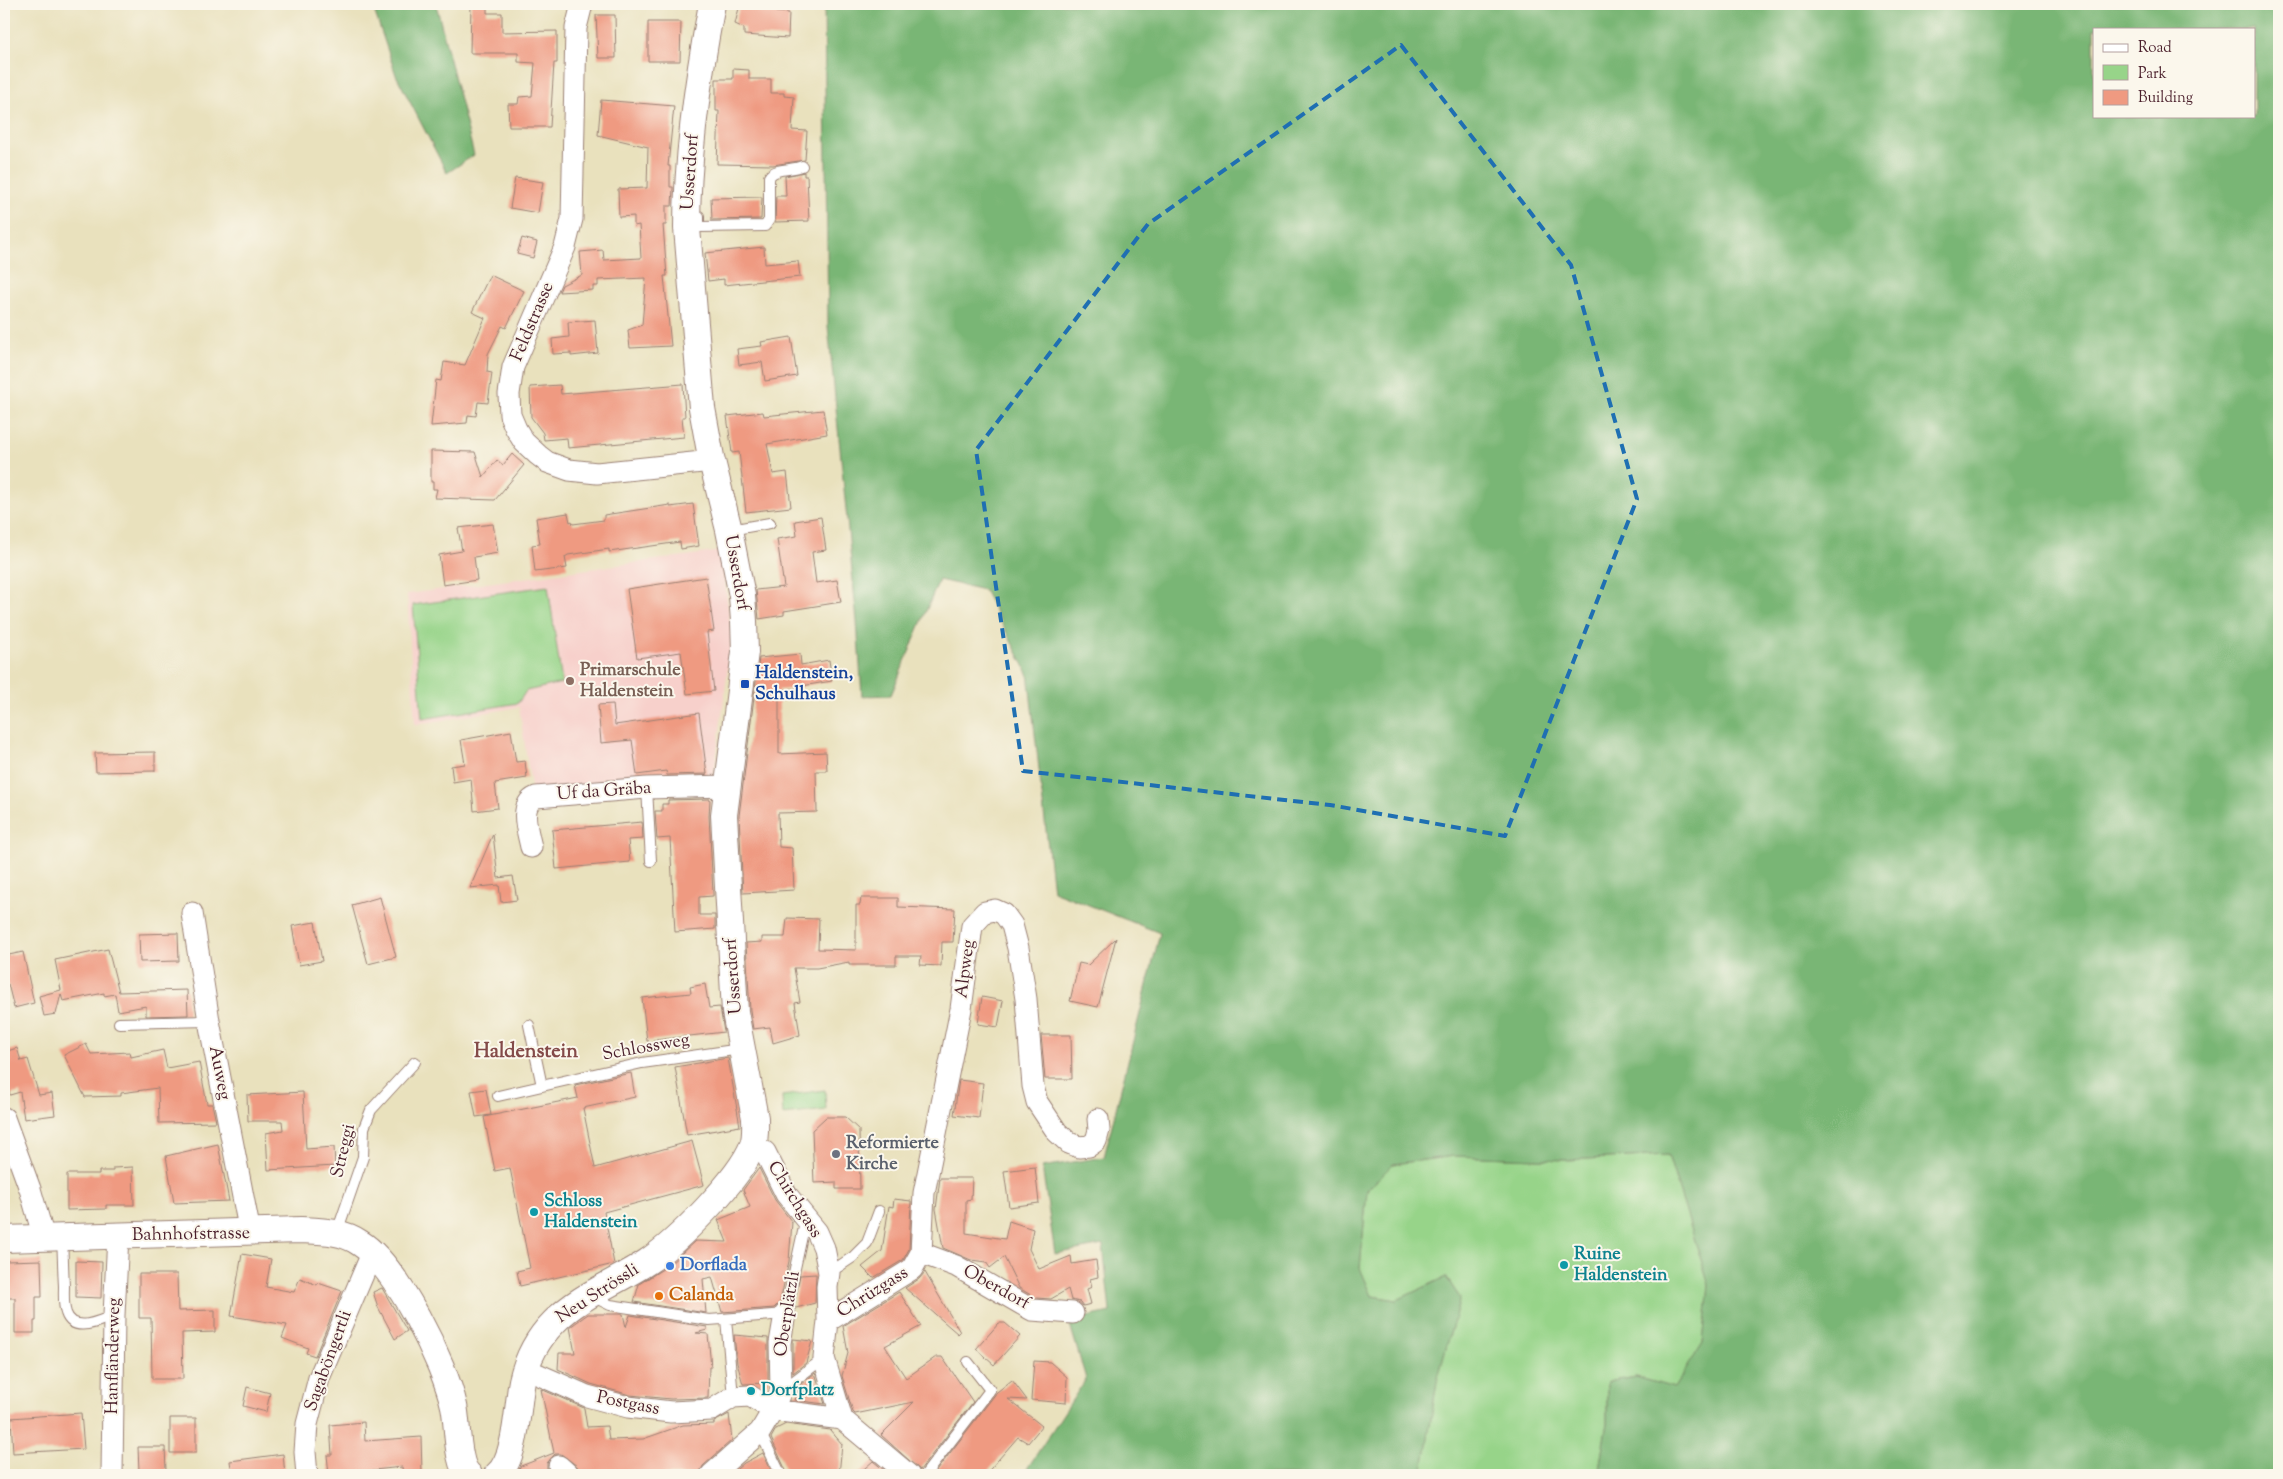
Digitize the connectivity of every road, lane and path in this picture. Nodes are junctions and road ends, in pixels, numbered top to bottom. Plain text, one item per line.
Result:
1 (582, 4) edge
2 (712, 4) edge
3 (802, 166) dead end
4 (696, 195) junction
5 (712, 461) junction
6 (770, 523) dead end
7 (729, 530) junction
8 (727, 786) junction
9 (647, 788) junction
10 (531, 847) dead end
11 (651, 860) dead end
12 (192, 913) dead end
13 (209, 1020) junction
14 (119, 1023) dead end
15 (529, 1025) dead end
16 (742, 1048) junction
17 (415, 1062) dead end
18 (542, 1086) junction
19 (498, 1096) dead end
20 (4, 1118) edge
21 (1098, 1119) dead end
22 (753, 1144) junction
23 (879, 1211) dead end
24 (806, 1217) junction
25 (337, 1233) junction
26 (250, 1234) junction
27 (118, 1236) junction
28 (53, 1238) junction
29 (4, 1239) edge
30 (372, 1252) junction
31 (921, 1254) junction
32 (829, 1272) junction
33 (594, 1294) junction
34 (785, 1314) junction
35 (1073, 1314) dead end
36 (114, 1315) junction
37 (726, 1319) junction
38 (828, 1321) junction
39 (824, 1358) junction
40 (968, 1362) dead end
41 (526, 1369) junction
42 (781, 1390) junction
43 (733, 1397) junction
44 (773, 1410) junction
45 (842, 1419) junction
46 (760, 1432) junction
47 (112, 1475) edge
48 (307, 1475) edge
49 (469, 1475) edge
50 (497, 1475) edge
51 (712, 1475) edge
52 (782, 1475) edge
53 (909, 1475) edge
54 (925, 1475) edge

1 - 5 street, Feldstrasse
2 - 4 street, Usserdorf
3 - 4 lane
4 - 5 street, Usserdorf
5 - 7 street, Usserdorf
6 - 7 lane
7 - 8 street, Usserdorf
8 - 9 street, Uf da Gräba
8 - 16 street, Usserdorf
9 - 10 street, Uf da Gräba
9 - 11 lane
12 - 13 street, Auweg
13 - 14 lane
13 - 26 street, Auweg
15 - 18 lane
16 - 18 lane, Schlossweg
16 - 22 street, Usserdorf
17 - 25 lane, Streggi
18 - 19 lane, Schlossweg
20 - 28 street
21 - 31 street, Alpweg
22 - 24 street, Chirchgass
22 - 33 street, Neu Strössli
23 - 32 lane
24 - 32 street, Chirchgass
24 - 34 lane, Oberplätzli
25 - 26 street, Bahnhofstrasse
25 - 30 street, Bahnhofstrasse
26 - 27 street, Bahnhofstrasse
27 - 28 street, Bahnhofstrasse
27 - 36 street, Hanfländerweg
28 - 29 street, Bahnhofstrasse
28 - 36 lane
30 - 48 street, Sagaböngertli
30 - 49 street
31 - 35 street, Oberdorf
31 - 38 street, Chrüzgass
32 - 38 street, Chirchgass
33 - 37 lane
33 - 41 street, Neu Strössli
34 - 37 lane
34 - 42 street, Oberplätzli
36 - 47 street, Hanfländerweg
37 - 43 lane
38 - 39 street, Chrüzgass
39 - 42 lane
39 - 45 street, Chrüzgass
40 - 54 lane
41 - 43 street, Postgass
41 - 50 street, Neu Strössli
42 - 44 street, Oberplätzli
43 - 44 street
44 - 45 street
44 - 46 street
45 - 53 street
46 - 51 street
46 - 52 lane

